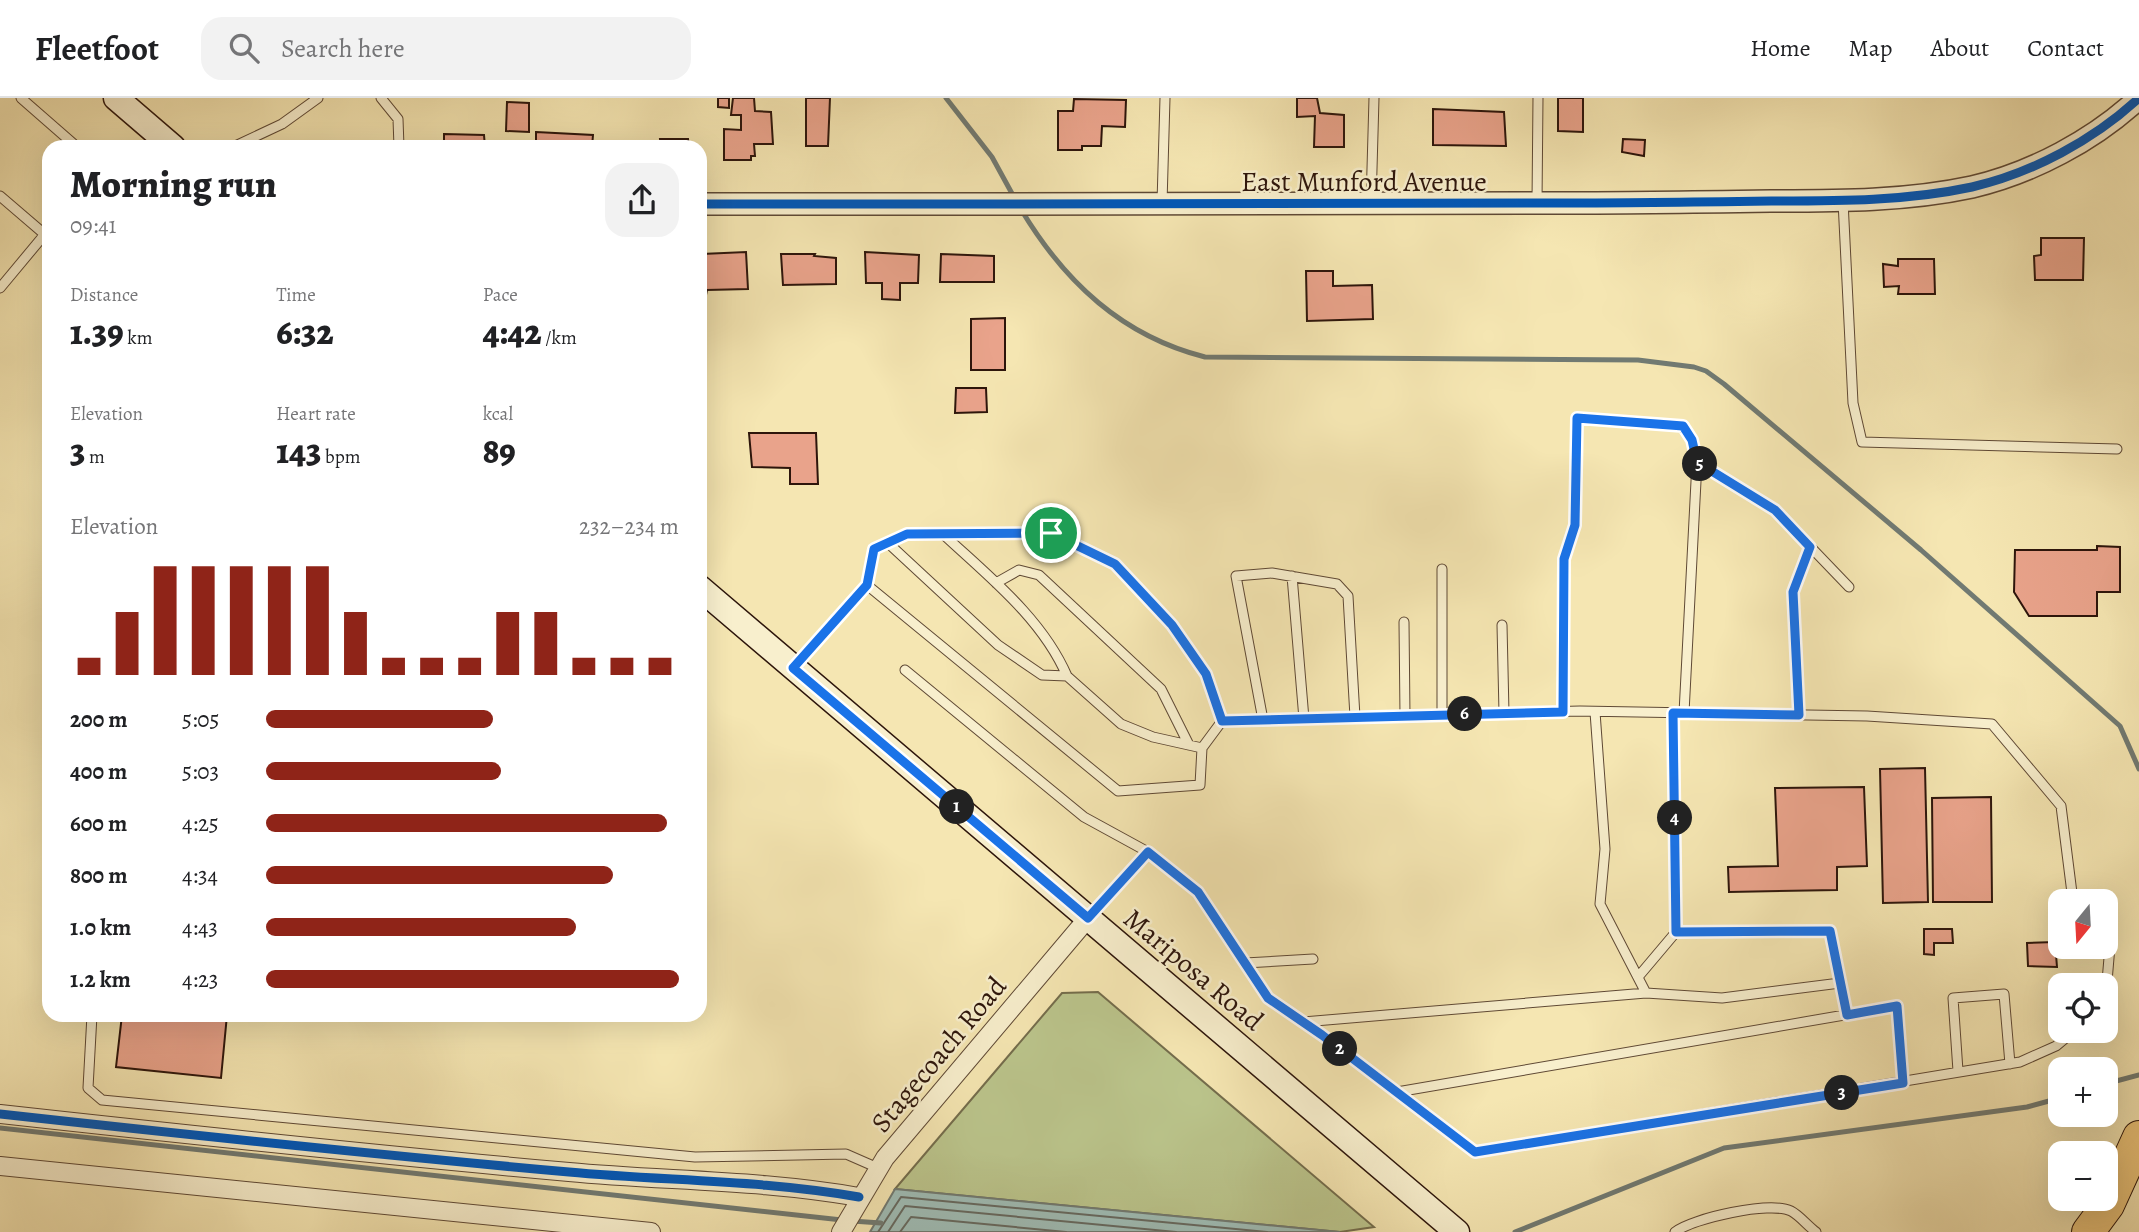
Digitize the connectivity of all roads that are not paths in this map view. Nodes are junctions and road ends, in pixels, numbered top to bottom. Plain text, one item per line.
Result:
1 (21, 98) edge
2 (116, 98) edge
3 (318, 98) edge
4 (382, 98) edge
5 (1165, 98) edge
6 (1374, 98) edge
7 (1538, 98) edge
8 (2139, 98) edge
9 (69, 140) edge
10 (165, 140) edge
11 (248, 140) edge
12 (399, 140) edge
13 (0, 196) edge
14 (1843, 201) junction
15 (1162, 203) junction
16 (707, 204) edge
17 (1371, 204) junction
18 (1537, 204) junction
19 (42, 232) edge
20 (42, 242) edge
21 (0, 288) edge
22 (2116, 449) dead end
23 (1697, 462) junction
24 (943, 534) junction
25 (888, 543) junction
26 (1810, 547) junction
27 (1441, 569) dead end
28 (1292, 576) junction
29 (996, 583) junction
30 (867, 585) junction
31 (1849, 587) dead end
32 (707, 594) edge
33 (1404, 622) dead end
34 (1502, 625) dead end
35 (793, 668) junction
36 (905, 670) dead end
37 (1068, 676) junction
38 (1563, 712) junction
39 (1595, 712) junction
40 (1504, 713) junction
41 (1673, 713) junction
42 (1684, 713) junction
43 (1441, 715) junction
44 (1799, 715) junction
45 (1405, 716) junction
46 (1355, 717) junction
47 (1304, 719) junction
48 (1263, 720) junction
49 (1222, 721) junction
50 (1189, 746) junction
51 (1202, 748) junction
52 (1148, 852) junction
53 (2071, 889) edge
54 (1088, 918) junction
55 (1676, 932) junction
56 (1313, 959) dead end
57 (1245, 963) junction
58 (1638, 977) junction
59 (1840, 983) junction
60 (1646, 993) junction
61 (1847, 1015) junction
62 (92, 1022) edge
63 (1304, 1022) junction
64 (2060, 1043) edge
65 (2010, 1063) junction
66 (1958, 1072) junction
67 (1903, 1083) junction
68 (1397, 1092) junction
69 (0, 1114) edge
70 (2139, 1137) edge
71 (0, 1166) edge
72 (878, 1168) junction
73 (859, 1197) junction
74 (651, 1232) edge
75 (841, 1232) edge
76 (1457, 1232) edge
77 (1675, 1232) edge
78 (1816, 1232) edge
79 (2088, 1232) edge

1 - 9 lane
2 - 10 main road
3 - 11 lane
4 - 12 lane
5 - 15 lane
6 - 17 lane
7 - 18 lane
8 - 14 street, East Munford Avenue
13 - 19 lane
14 - 18 street, East Munford Avenue
14 - 22 lane
15 - 16 street, East Munford Avenue
15 - 17 street, East Munford Avenue
17 - 18 street, East Munford Avenue
20 - 21 lane
23 - 26 lane
23 - 38 lane
23 - 42 lane
24 - 25 lane
24 - 29 lane
24 - 49 lane
25 - 30 lane
25 - 37 lane
26 - 31 lane
26 - 44 lane
27 - 43 lane
28 - 46 lane
28 - 47 lane
28 - 48 lane
29 - 37 lane
29 - 50 lane
30 - 35 lane
30 - 51 lane
32 - 35 main road, Mariposa Road
33 - 45 lane
34 - 40 lane
35 - 54 main road, Mariposa Road
36 - 52 lane
37 - 50 lane
38 - 39 lane
38 - 40 lane
39 - 41 lane
39 - 58 lane
40 - 43 lane
41 - 42 lane
41 - 55 lane
42 - 44 lane
43 - 45 lane
44 - 53 lane
45 - 46 lane
46 - 47 lane
47 - 48 lane
48 - 49 lane
49 - 51 lane
50 - 51 lane
52 - 54 lane
52 - 57 lane
54 - 72 street, Stagecoach Road
54 - 76 main road, Mariposa Road
55 - 58 lane
55 - 59 lane
56 - 57 lane
57 - 63 lane
58 - 60 lane
59 - 60 lane
59 - 61 lane
60 - 63 lane
61 - 67 lane
61 - 68 lane
62 - 72 lane
63 - 68 lane
64 - 65 lane
65 - 66 lane
65 - 66 lane
66 - 67 lane
67 - 68 lane
69 - 73 street
70 - 79 highway
71 - 74 street
72 - 73 street, Stagecoach Road
73 - 75 street, Stagecoach Road
77 - 78 lane

